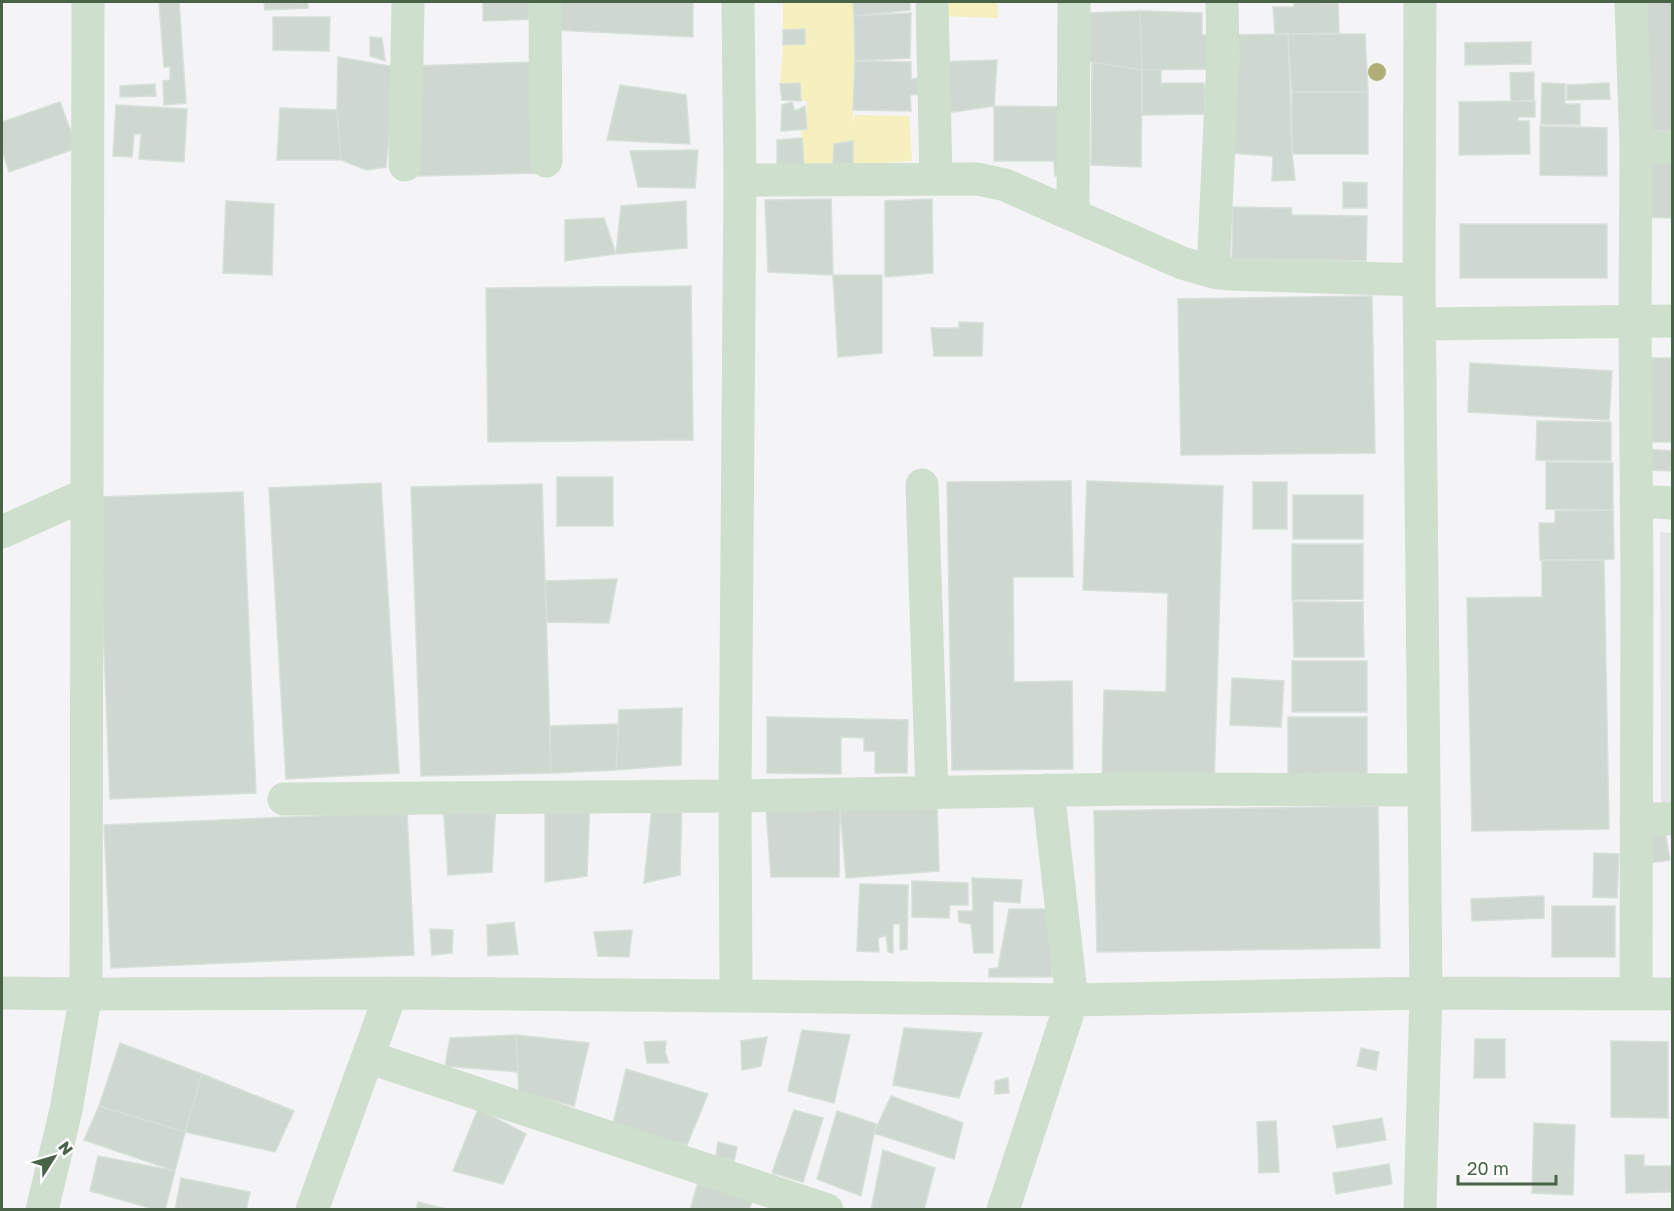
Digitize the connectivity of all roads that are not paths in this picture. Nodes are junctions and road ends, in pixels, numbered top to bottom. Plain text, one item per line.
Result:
1 (88, 2) edge
2 (408, 2) edge
3 (545, 2) edge
4 (738, 2) edge
5 (932, 2) edge
6 (1074, 2) edge
7 (1222, 2) edge
8 (1420, 2) edge
9 (1631, 2) edge
10 (1636, 147) junction
11 (1672, 147) edge
12 (546, 161) dead end
13 (405, 165) dead end
14 (936, 178) junction
15 (740, 180) junction
16 (1072, 215) junction
17 (1213, 272) junction
18 (1419, 280) junction
19 (1672, 321) edge
20 (1635, 322) junction
21 (1420, 324) junction
22 (921, 485) dead end
23 (87, 494) junction
24 (1636, 501) junction
25 (1672, 503) edge
26 (2, 532) edge
27 (1048, 790) junction
28 (1424, 790) junction
29 (932, 792) junction
30 (735, 796) junction
31 (284, 799) dead end
32 (1636, 819) junction
33 (1672, 819) edge
34 (2, 993) edge
35 (391, 993) junction
36 (1426, 993) junction
37 (86, 994) junction
38 (1635, 994) junction
39 (1672, 994) edge
40 (736, 996) junction
41 (1072, 1000) junction
42 (368, 1057) junction
43 (42, 1209) edge
44 (312, 1209) edge
45 (827, 1209) edge
46 (1003, 1209) edge
47 (1420, 1209) edge

1 - 23 street
2 - 13 street
3 - 12 street
4 - 15 street
5 - 14 street
6 - 16 street
7 - 17 street
8 - 18 street
9 - 10 street
10 - 11 street
10 - 20 street
14 - 15 street
14 - 16 street
15 - 30 street
16 - 17 street
17 - 18 street
18 - 21 street
19 - 20 street
20 - 21 street
20 - 24 street
21 - 28 street
22 - 29 street
23 - 26 street
23 - 37 street
24 - 25 street
24 - 32 street
27 - 28 street
27 - 29 street
27 - 41 street
28 - 36 street
29 - 30 street
30 - 31 street
30 - 40 street
32 - 33 street
32 - 38 street
34 - 37 street
35 - 37 street
35 - 40 street
35 - 42 street
36 - 38 street
36 - 41 street
36 - 47 street
37 - 43 street
38 - 39 street
40 - 41 street
41 - 46 street
42 - 44 street
42 - 45 street

